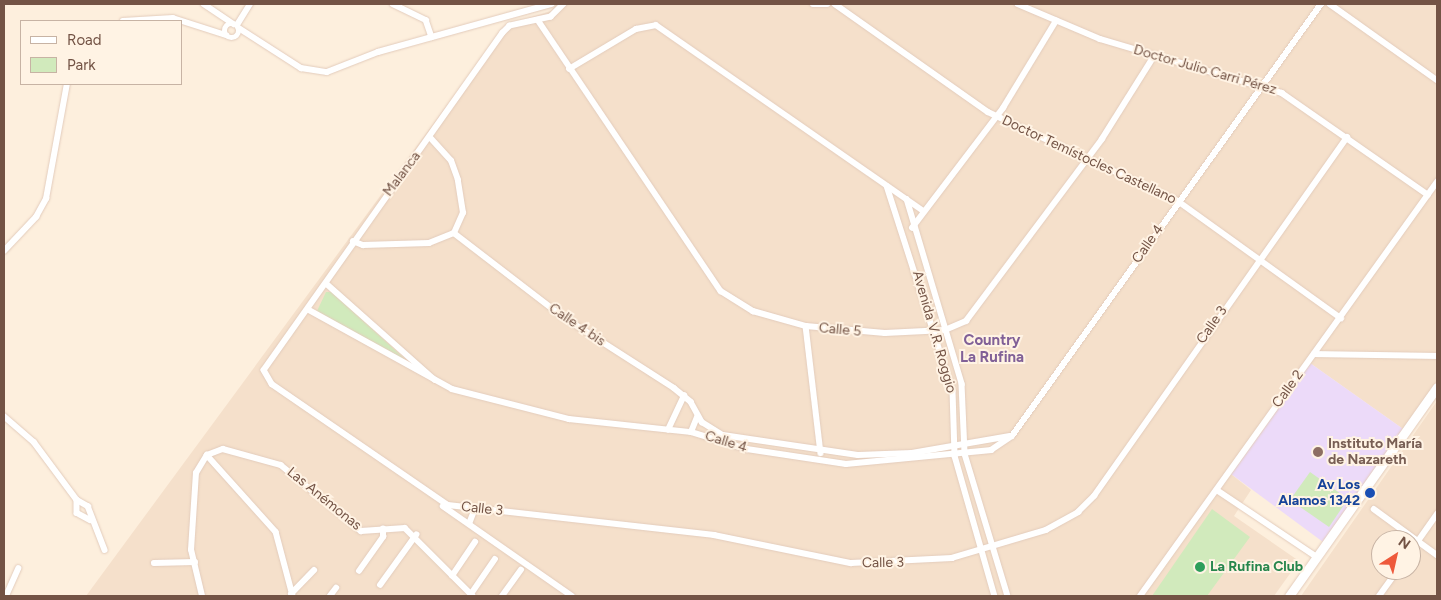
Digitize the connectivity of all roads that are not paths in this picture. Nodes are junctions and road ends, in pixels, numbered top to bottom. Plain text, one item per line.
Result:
1 (204, 4) edge
2 (250, 4) edge
3 (393, 4) edge
4 (551, 4) edge
5 (564, 4) edge
6 (813, 4) edge
7 (827, 4) edge
8 (835, 4) edge
9 (1018, 4) edge
10 (1321, 4) edge
11 (1330, 4) edge
12 (132, 20) edge
13 (175, 20) edge
14 (538, 20) junction
15 (1056, 21) junction
16 (182, 22) edge
17 (233, 26) junction
18 (212, 28) junction
19 (226, 34) junction
20 (236, 37) junction
21 (432, 37) junction
22 (258, 42) junction
23 (1154, 56) junction
24 (569, 69) junction
25 (1437, 80) edge
26 (1260, 84) junction
27 (67, 85) edge
28 (997, 116) junction
29 (1347, 137) junction
30 (430, 138) junction
31 (1088, 158) junction
32 (1437, 182) edge
33 (887, 186) junction
34 (1428, 195) junction
35 (907, 199) junction
36 (1178, 201) junction
37 (924, 211) junction
38 (913, 227) junction
39 (454, 232) junction
40 (905, 232) junction
41 (353, 241) junction
42 (4, 251) edge
43 (1261, 260) junction
44 (326, 284) junction
45 (309, 310) junction
46 (1341, 318) junction
47 (806, 326) junction
48 (945, 330) junction
49 (935, 332) junction
50 (1314, 354) junction
51 (1437, 356) edge
52 (264, 374) joint
53 (438, 383) junction
54 (1437, 387) edge
55 (684, 395) junction
56 (4, 416) edge
57 (697, 417) junction
58 (668, 430) junction
59 (691, 432) junction
60 (1012, 436) junction
61 (964, 446) junction
62 (953, 448) junction
63 (821, 452) junction
64 (207, 454) junction
65 (965, 454) junction
66 (955, 456) junction
67 (820, 460) junction
68 (1217, 490) junction
69 (77, 500) junction
70 (437, 502) junction
71 (474, 508) junction
72 (1374, 509) dead end
73 (1437, 514) edge
74 (90, 520) junction
75 (469, 524) junction
76 (383, 528) junction
77 (1403, 530) edge
78 (416, 535) junction
79 (1421, 537) edge
80 (475, 542) dead end
81 (1421, 543) edge
82 (992, 548) junction
83 (105, 550) dead end
84 (981, 552) junction
85 (1437, 554) edge
86 (1317, 557) junction
87 (495, 559) dead end
88 (195, 562) junction
89 (154, 564) dead end
90 (18, 569) dead end
91 (314, 570) dead end
92 (520, 570) dead end
93 (359, 571) dead end
94 (452, 576) junction
95 (1391, 580) edge
96 (380, 585) dead end
97 (336, 588) dead end
98 (292, 595) edge
99 (472, 595) edge
100 (6, 596) edge
101 (202, 596) edge
102 (330, 596) edge
103 (502, 596) edge
104 (572, 596) edge
105 (995, 596) edge
106 (1008, 596) edge
107 (1140, 596) edge
108 (1289, 596) edge
109 (1379, 596) edge

1 - 17 street
2 - 17 street
3 - 21 street
4 - 21 street
5 - 14 street, Malanca
6 - 7 street
8 - 28 street, Doctor Temístocles Castellano
9 - 15 street, Doctor Julio Carri Pérez
10 - 26 street, Calle 4
11 - 25 street
12 - 13 street
14 - 24 street, Calle 5
14 - 30 street, Malanca
15 - 23 street, Doctor Julio Carri Pérez
15 - 28 street
16 - 18 street
17 - 18 street
17 - 19 street
17 - 20 street
17 - 22 street
18 - 19 street
19 - 20 street
20 - 22 street
21 - 22 street
23 - 26 street, Doctor Julio Carri Pérez
23 - 31 street, Calle 5
24 - 33 street
24 - 47 street, Calle 5
26 - 29 street, Doctor Julio Carri Pérez
26 - 36 street, Calle 4
27 - 42 street
28 - 31 street, Doctor Temístocles Castellano
28 - 37 street
29 - 34 street, Doctor Julio Carri Pérez
29 - 43 street, Calle 3
30 - 39 street
30 - 41 street, Malanca
31 - 36 street, Doctor Temístocles Castellano
31 - 48 street, Calle 5
32 - 34 street, Calle 2
33 - 35 street
33 - 40 street, Avenida V.R. Roggio
34 - 46 street, Calle 2
35 - 37 street
35 - 38 street, Avenida V.R. Roggio
36 - 43 street, Doctor Temístocles Castellano
36 - 60 street, Calle 4
37 - 38 street
38 - 40 street
38 - 48 street, Avenida V.R. Roggio
39 - 41 street
39 - 55 street, Calle 4 bis
40 - 49 street, Avenida V.R. Roggio
41 - 44 street, Malanca
43 - 46 street, Doctor Temístocles Castellano
43 - 82 street, Calle 3
44 - 45 street, Malanca
44 - 53 street, Calle 4
45 - 52 street, Malanca
45 - 53 street, Calle 4
46 - 50 street, Calle 2
47 - 49 street, Calle 5
47 - 63 street
48 - 49 street, Calle 5
48 - 61 street, Avenida V.R. Roggio
49 - 62 street, Avenida V.R. Roggio
50 - 51 street
50 - 68 street, Calle 2
52 - 70 street, Calle 3
53 - 58 street, Calle 4
54 - 86 main road
55 - 57 street, Calle 4 bis
55 - 58 street
56 - 69 street
57 - 59 street
57 - 63 street, Calle 4
58 - 59 street, Calle 4
59 - 67 street, Calle 4
60 - 61 street, Calle 4
60 - 65 street, Calle 4
61 - 62 street, Calle 4
61 - 65 street, Avenida V.R. Roggio
62 - 63 street, Calle 4
62 - 66 street, Avenida V.R. Roggio
63 - 67 street
64 - 76 street, Las Anémonas
64 - 88 street
64 - 98 street
65 - 66 street, Calle 4
65 - 82 street, Avenida V.R. Roggio
66 - 67 street, Calle 4
66 - 84 street, Avenida V.R. Roggio
68 - 86 street
68 - 107 street, Calle 2
69 - 74 street
69 - 74 street
70 - 71 street, Calle 3
70 - 75 street
71 - 75 street
71 - 84 street, Calle 3
72 - 77 street
73 - 79 street
74 - 83 street
75 - 104 street
76 - 78 street, Las Anémonas
76 - 93 street
78 - 94 street, Las Anémonas
78 - 96 street
80 - 94 street
81 - 85 street
82 - 84 street, Calle 3
82 - 106 street, Avenida V.R. Roggio
84 - 105 street, Avenida V.R. Roggio
86 - 108 main road
87 - 99 street
88 - 89 street
88 - 101 street
90 - 100 street
91 - 98 street
92 - 103 street
94 - 99 street, Las Anémonas
95 - 109 street
97 - 102 street

